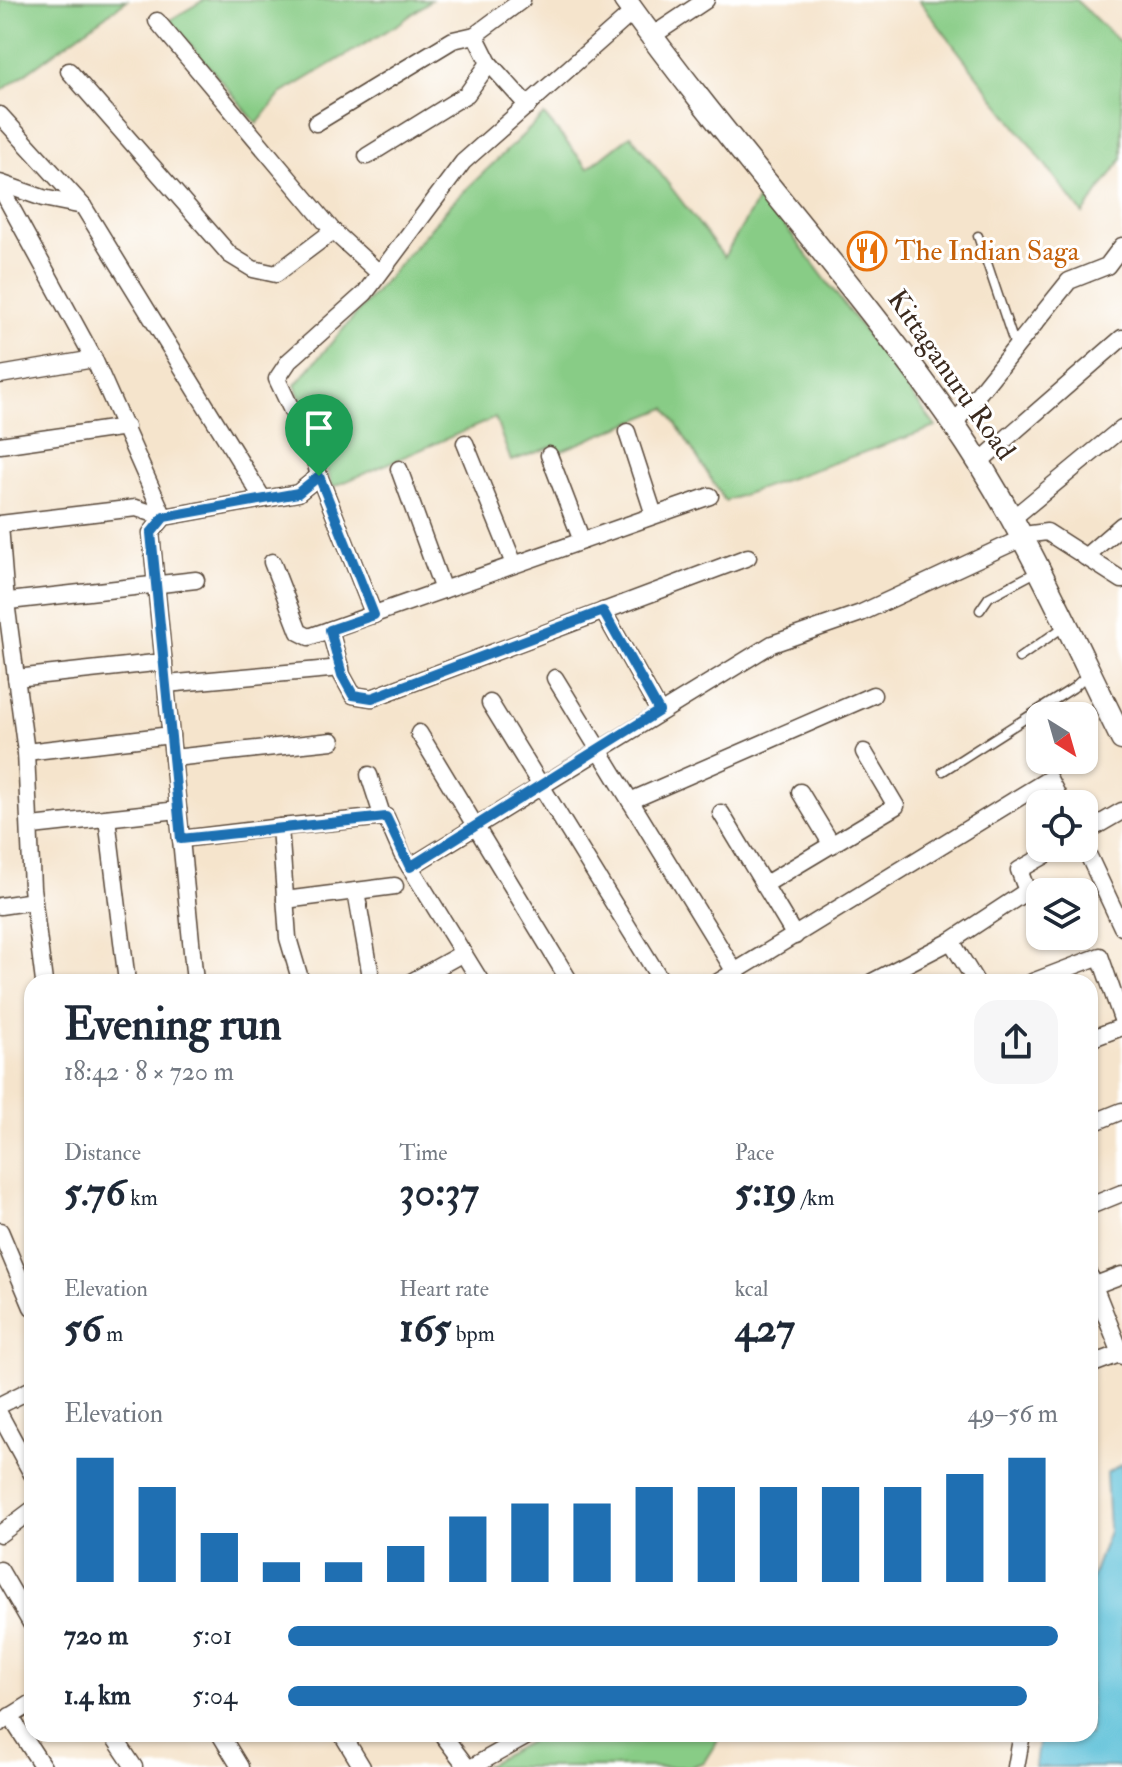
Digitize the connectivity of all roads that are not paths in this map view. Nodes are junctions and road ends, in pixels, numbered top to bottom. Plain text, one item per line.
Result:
1 (522, 0) edge
2 (706, 0) edge
3 (629, 6) edge
4 (157, 21) dead end
5 (475, 35) junction
6 (652, 36) junction
7 (489, 63) junction
8 (69, 71) dead end
9 (528, 106) junction
10 (0, 115) edge
11 (316, 123) dead end
12 (367, 156) dead end
13 (0, 185) edge
14 (83, 206) junction
15 (333, 231) junction
16 (978, 236) dead end
17 (1122, 246) edge
18 (379, 273) junction
19 (1122, 338) edge
20 (1016, 347) junction
21 (94, 359) junction
22 (0, 375) edge
23 (954, 424) junction
24 (126, 427) junction
25 (1122, 428) edge
26 (627, 432) dead end
27 (465, 443) dead end
28 (0, 445) edge
29 (549, 455) dead end
30 (978, 463) junction
31 (399, 469) dead end
32 (319, 476) junction
33 (710, 496) dead end
34 (263, 499) junction
35 (654, 515) junction
36 (164, 517) junction
37 (0, 524) edge
38 (1122, 525) edge
39 (1018, 528) junction
40 (582, 541) junction
41 (748, 557) dead end
42 (1085, 557) junction
43 (272, 562) dead end
44 (514, 564) junction
45 (1039, 570) junction
46 (196, 580) dead end
47 (1122, 580) edge
48 (156, 584) junction
49 (443, 590) junction
50 (3, 602) edge
51 (980, 610) dead end
52 (603, 611) junction
53 (374, 615) junction
54 (1066, 626) junction
55 (330, 630) junction
56 (1019, 658) dead end
57 (164, 662) junction
58 (341, 668) junction
59 (1089, 673) junction
60 (16, 678) junction
61 (555, 678) dead end
62 (166, 684) junction
63 (873, 695) dead end
64 (490, 703) dead end
65 (659, 711) junction
66 (419, 733) dead end
67 (171, 735) junction
68 (1122, 739) edge
69 (332, 741) dead end
70 (598, 749) junction
71 (26, 752) junction
72 (864, 752) dead end
73 (173, 758) junction
74 (943, 771) dead end
75 (369, 775) dead end
76 (540, 786) junction
77 (1031, 790) edge
78 (1055, 790) edge
79 (800, 792) dead end
80 (1026, 793) edge
81 (630, 801) junction
82 (178, 810) junction
83 (1122, 811) edge
84 (721, 813) dead end
85 (107, 818) junction
86 (383, 818) junction
87 (1098, 825) edge
88 (32, 826) junction
89 (475, 826) junction
90 (280, 827) junction
91 (181, 839) junction
92 (832, 845) junction
93 (1033, 862) edge
94 (1092, 862) edge
95 (410, 867) junction
96 (764, 885) junction
97 (395, 886) dead end
98 (356, 891) junction
99 (285, 900) junction
100 (34, 901) junction
101 (0, 906) edge
102 (1122, 927) edge
103 (795, 936) junction
104 (951, 941) junction
105 (463, 953) junction
106 (370, 971) dead end
107 (735, 972) junction
108 (43, 974) edge
109 (126, 974) edge
110 (194, 974) edge
111 (299, 974) edge
112 (425, 974) edge
113 (476, 974) edge
114 (562, 974) edge
115 (657, 974) edge
116 (732, 974) edge
117 (887, 974) edge
118 (971, 974) edge
119 (1053, 974) edge
120 (1122, 1019) edge
121 (1122, 1027) edge
122 (1098, 1036) edge
123 (1122, 1111) edge
124 (1098, 1121) edge
125 (1122, 1193) edge
126 (1098, 1203) edge
127 (0, 1231) edge
128 (1122, 1275) edge
129 (1098, 1281) edge
130 (24, 1288) edge
131 (1098, 1299) edge
132 (1122, 1354) edge
133 (1098, 1362) edge
134 (24, 1393) edge
135 (0, 1405) edge
136 (0, 1415) edge
137 (24, 1459) edge
138 (24, 1516) edge
139 (0, 1534) edge
140 (0, 1570) edge
141 (24, 1611) edge
142 (24, 1708) edge
143 (5, 1720) edge
144 (117, 1742) edge
145 (225, 1742) edge
146 (347, 1742) edge
147 (449, 1742) edge
148 (516, 1742) edge
149 (1021, 1742) edge
150 (43, 1767) edge
151 (134, 1767) edge
152 (240, 1767) edge
153 (362, 1767) edge
154 (470, 1767) edge
155 (1016, 1767) edge

1 - 5 street
2 - 6 street
3 - 6 street, Kittaganuru Road
3 - 9 street
4 - 15 street
5 - 7 street
5 - 11 street
6 - 23 street, Kittaganuru Road
7 - 9 street
7 - 12 street
8 - 15 street
9 - 18 street
10 - 14 street
13 - 14 street
13 - 21 street
14 - 34 street
15 - 18 street
16 - 20 lane
17 - 20 street
18 - 32 street
19 - 30 street
20 - 23 street
21 - 22 street
21 - 24 street
23 - 30 street, Kittaganuru Road
24 - 28 street
24 - 36 street
25 - 39 street
26 - 35 street
27 - 44 street
29 - 40 street
30 - 39 street, Kittaganuru Road
31 - 49 street
32 - 34 street
32 - 53 street
33 - 35 street
34 - 36 street
35 - 40 street
36 - 37 street
36 - 48 street
37 - 50 street
38 - 42 street
39 - 42 street
39 - 45 street, Kittaganuru Road
39 - 65 street
40 - 44 street
41 - 52 street
42 - 47 street
43 - 55 street
44 - 49 street
45 - 51 lane
45 - 54 street, Kittaganuru Road
46 - 48 street
48 - 50 street
48 - 57 street
49 - 53 street
50 - 60 street
52 - 58 street
52 - 65 street
53 - 55 street
54 - 56 lane
54 - 59 street, Kittaganuru Road
55 - 58 street
57 - 60 street
57 - 62 street
58 - 62 street
59 - 68 street, Kittaganuru Road
59 - 74 lane
60 - 71 street
61 - 70 street
62 - 67 street
63 - 81 street
64 - 76 street
65 - 70 street
66 - 89 street
67 - 71 street
67 - 73 street
69 - 73 street
70 - 76 street
70 - 81 street
71 - 88 street
72 - 92 street
73 - 82 street
75 - 86 street
76 - 89 street
76 - 115 street
77 - 78 street
79 - 92 street
80 - 103 street
81 - 107 street
82 - 85 street
82 - 91 street
83 - 87 street
84 - 96 street
85 - 88 street
85 - 109 street
86 - 90 street
86 - 95 street
88 - 100 street
89 - 95 street
89 - 114 street
90 - 91 street
90 - 99 street
91 - 110 street
92 - 96 street
93 - 104 street
94 - 102 street
95 - 105 street
96 - 103 street
97 - 98 street
98 - 99 street
98 - 106 street
99 - 111 street
100 - 101 street
100 - 108 street
103 - 107 street
104 - 117 street
104 - 118 street
105 - 112 street
105 - 113 street
107 - 116 street
119 - 120 street
121 - 122 street
123 - 124 street
125 - 126 street
127 - 130 street
128 - 129 street
131 - 132 street
132 - 133 street
134 - 135 street
136 - 137 street
138 - 139 street
140 - 141 street
142 - 143 street
143 - 150 street
144 - 151 street
145 - 152 street
146 - 153 street
147 - 154 street
148 - 154 street
149 - 155 street

